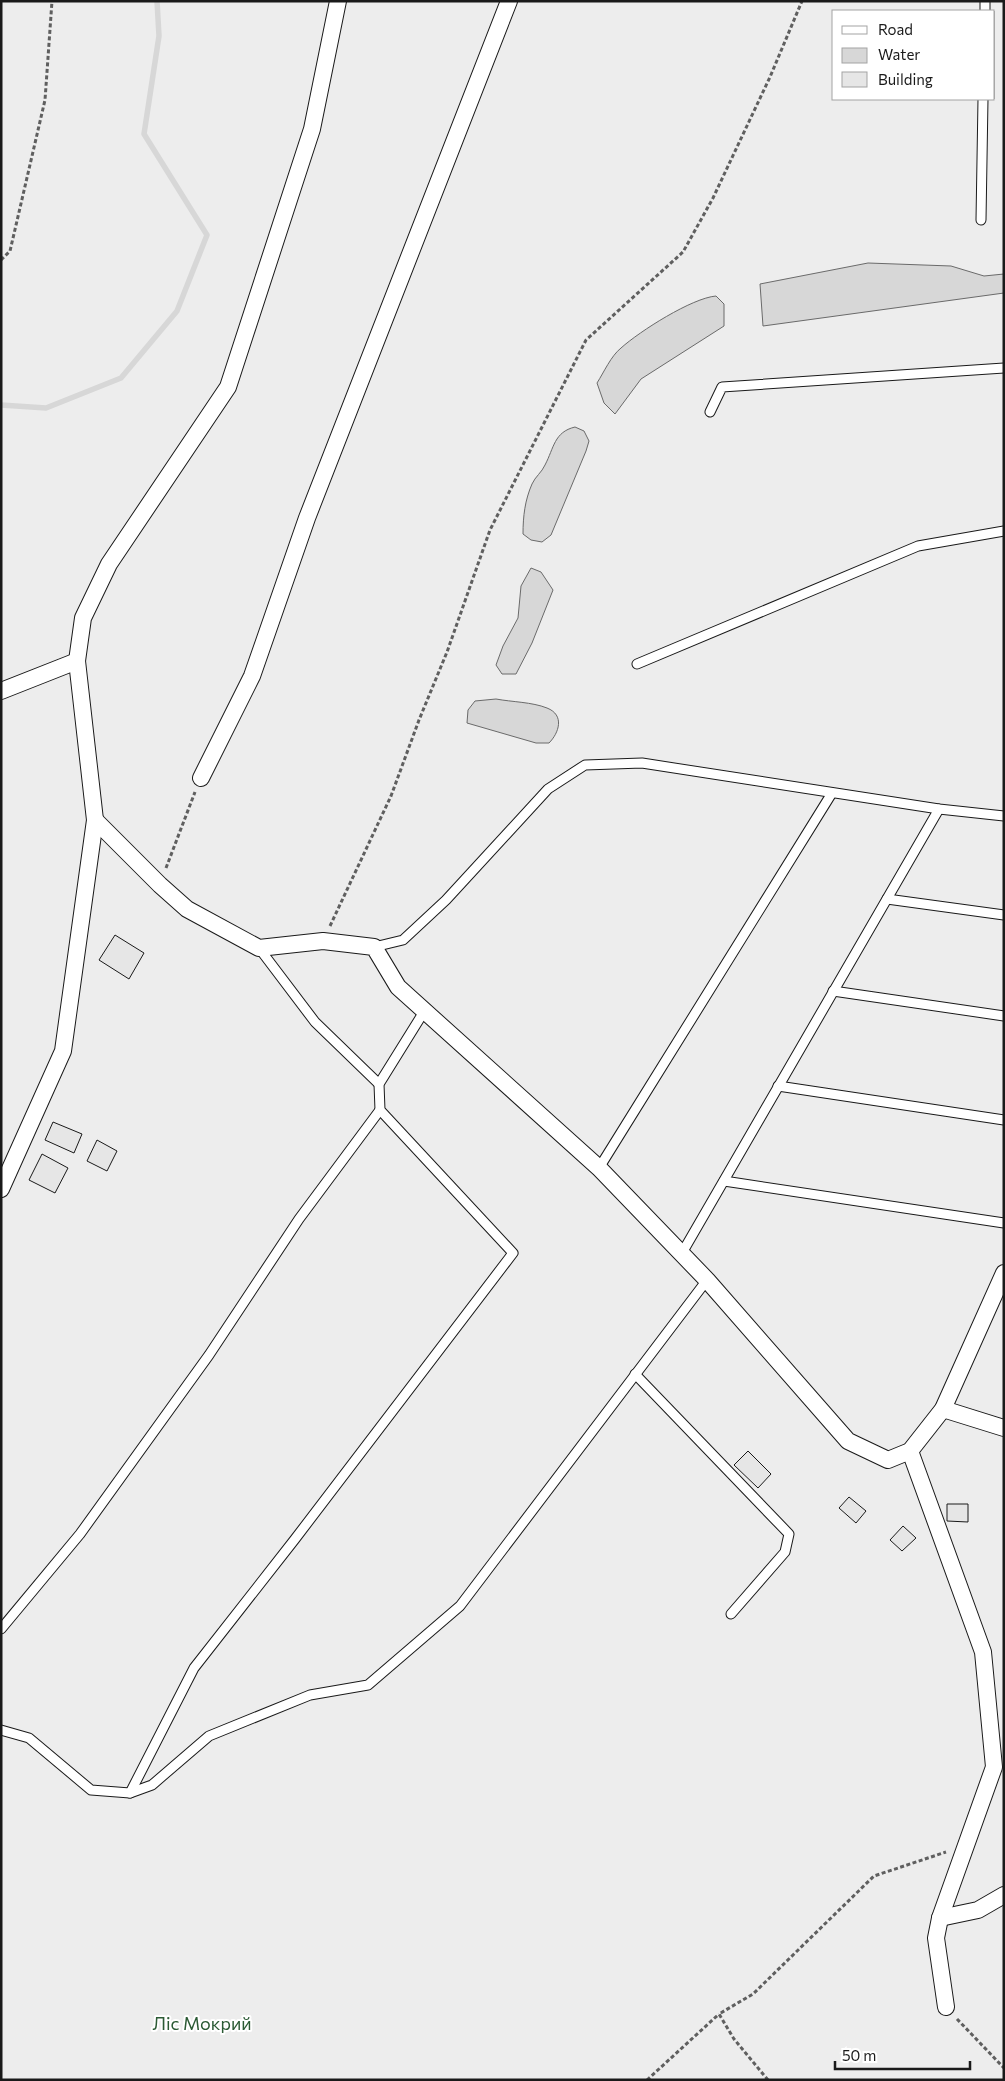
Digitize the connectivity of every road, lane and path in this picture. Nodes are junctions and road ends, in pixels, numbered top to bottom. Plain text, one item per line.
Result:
1 (52, 1) edge
2 (338, 1) edge
3 (509, 1) edge
4 (802, 1) edge
5 (983, 100) edge
6 (981, 220) dead end
7 (1, 260) edge
8 (1004, 368) edge
9 (710, 412) dead end
10 (1004, 531) edge
11 (77, 661) junction
12 (638, 664) dead end
13 (1, 691) edge
14 (201, 778) joint
15 (832, 793) junction
16 (939, 809) junction
17 (1004, 816) edge
18 (95, 820) junction
19 (160, 885) junction
20 (887, 899) junction
21 (1004, 916) edge
22 (323, 941) junction
23 (374, 947) junction
24 (259, 948) junction
25 (833, 992) junction
26 (424, 1010) junction
27 (1004, 1016) edge
28 (379, 1084) junction
29 (778, 1086) junction
30 (380, 1110) junction
31 (1004, 1120) edge
32 (599, 1168) junction
33 (724, 1181) junction
34 (1, 1189) edge
35 (1004, 1223) edge
36 (682, 1253) junction
37 (1004, 1273) edge
38 (707, 1280) junction
39 (635, 1374) junction
40 (943, 1409) junction
41 (1004, 1428) edge
42 (910, 1450) junction
43 (731, 1614) dead end
44 (1, 1629) edge
45 (1, 1730) edge
46 (130, 1793) junction
47 (966, 1845) junction
48 (1004, 1895) edge
49 (940, 1918) junction
50 (946, 2007) joint
51 (719, 2014) junction
52 (1004, 2068) edge
53 (647, 2080) edge
54 (768, 2080) edge

1 - 7 path
2 - 11 street
3 - 14 street
4 - 22 path
5 - 6 lane
8 - 9 lane
10 - 12 lane
11 - 13 street
11 - 18 street
14 - 19 path
15 - 16 lane
15 - 23 lane
15 - 32 lane
16 - 17 lane
16 - 20 lane
18 - 19 street
18 - 34 street
19 - 24 street
20 - 21 lane
20 - 25 lane
22 - 23 street
22 - 24 street
23 - 26 street
24 - 28 lane
25 - 27 lane
25 - 29 lane
26 - 28 lane
26 - 32 street
28 - 30 lane
29 - 31 lane
29 - 33 lane
30 - 44 lane
30 - 46 lane
32 - 36 street
33 - 35 lane
33 - 36 lane
36 - 38 street
37 - 40 street
38 - 39 lane
38 - 42 street
39 - 43 lane
39 - 46 lane
40 - 41 street
40 - 42 street
42 - 47 street
45 - 46 lane
47 - 49 street
47 - 51 path
48 - 49 street
49 - 50 street
50 - 52 path
51 - 53 path
51 - 54 path

